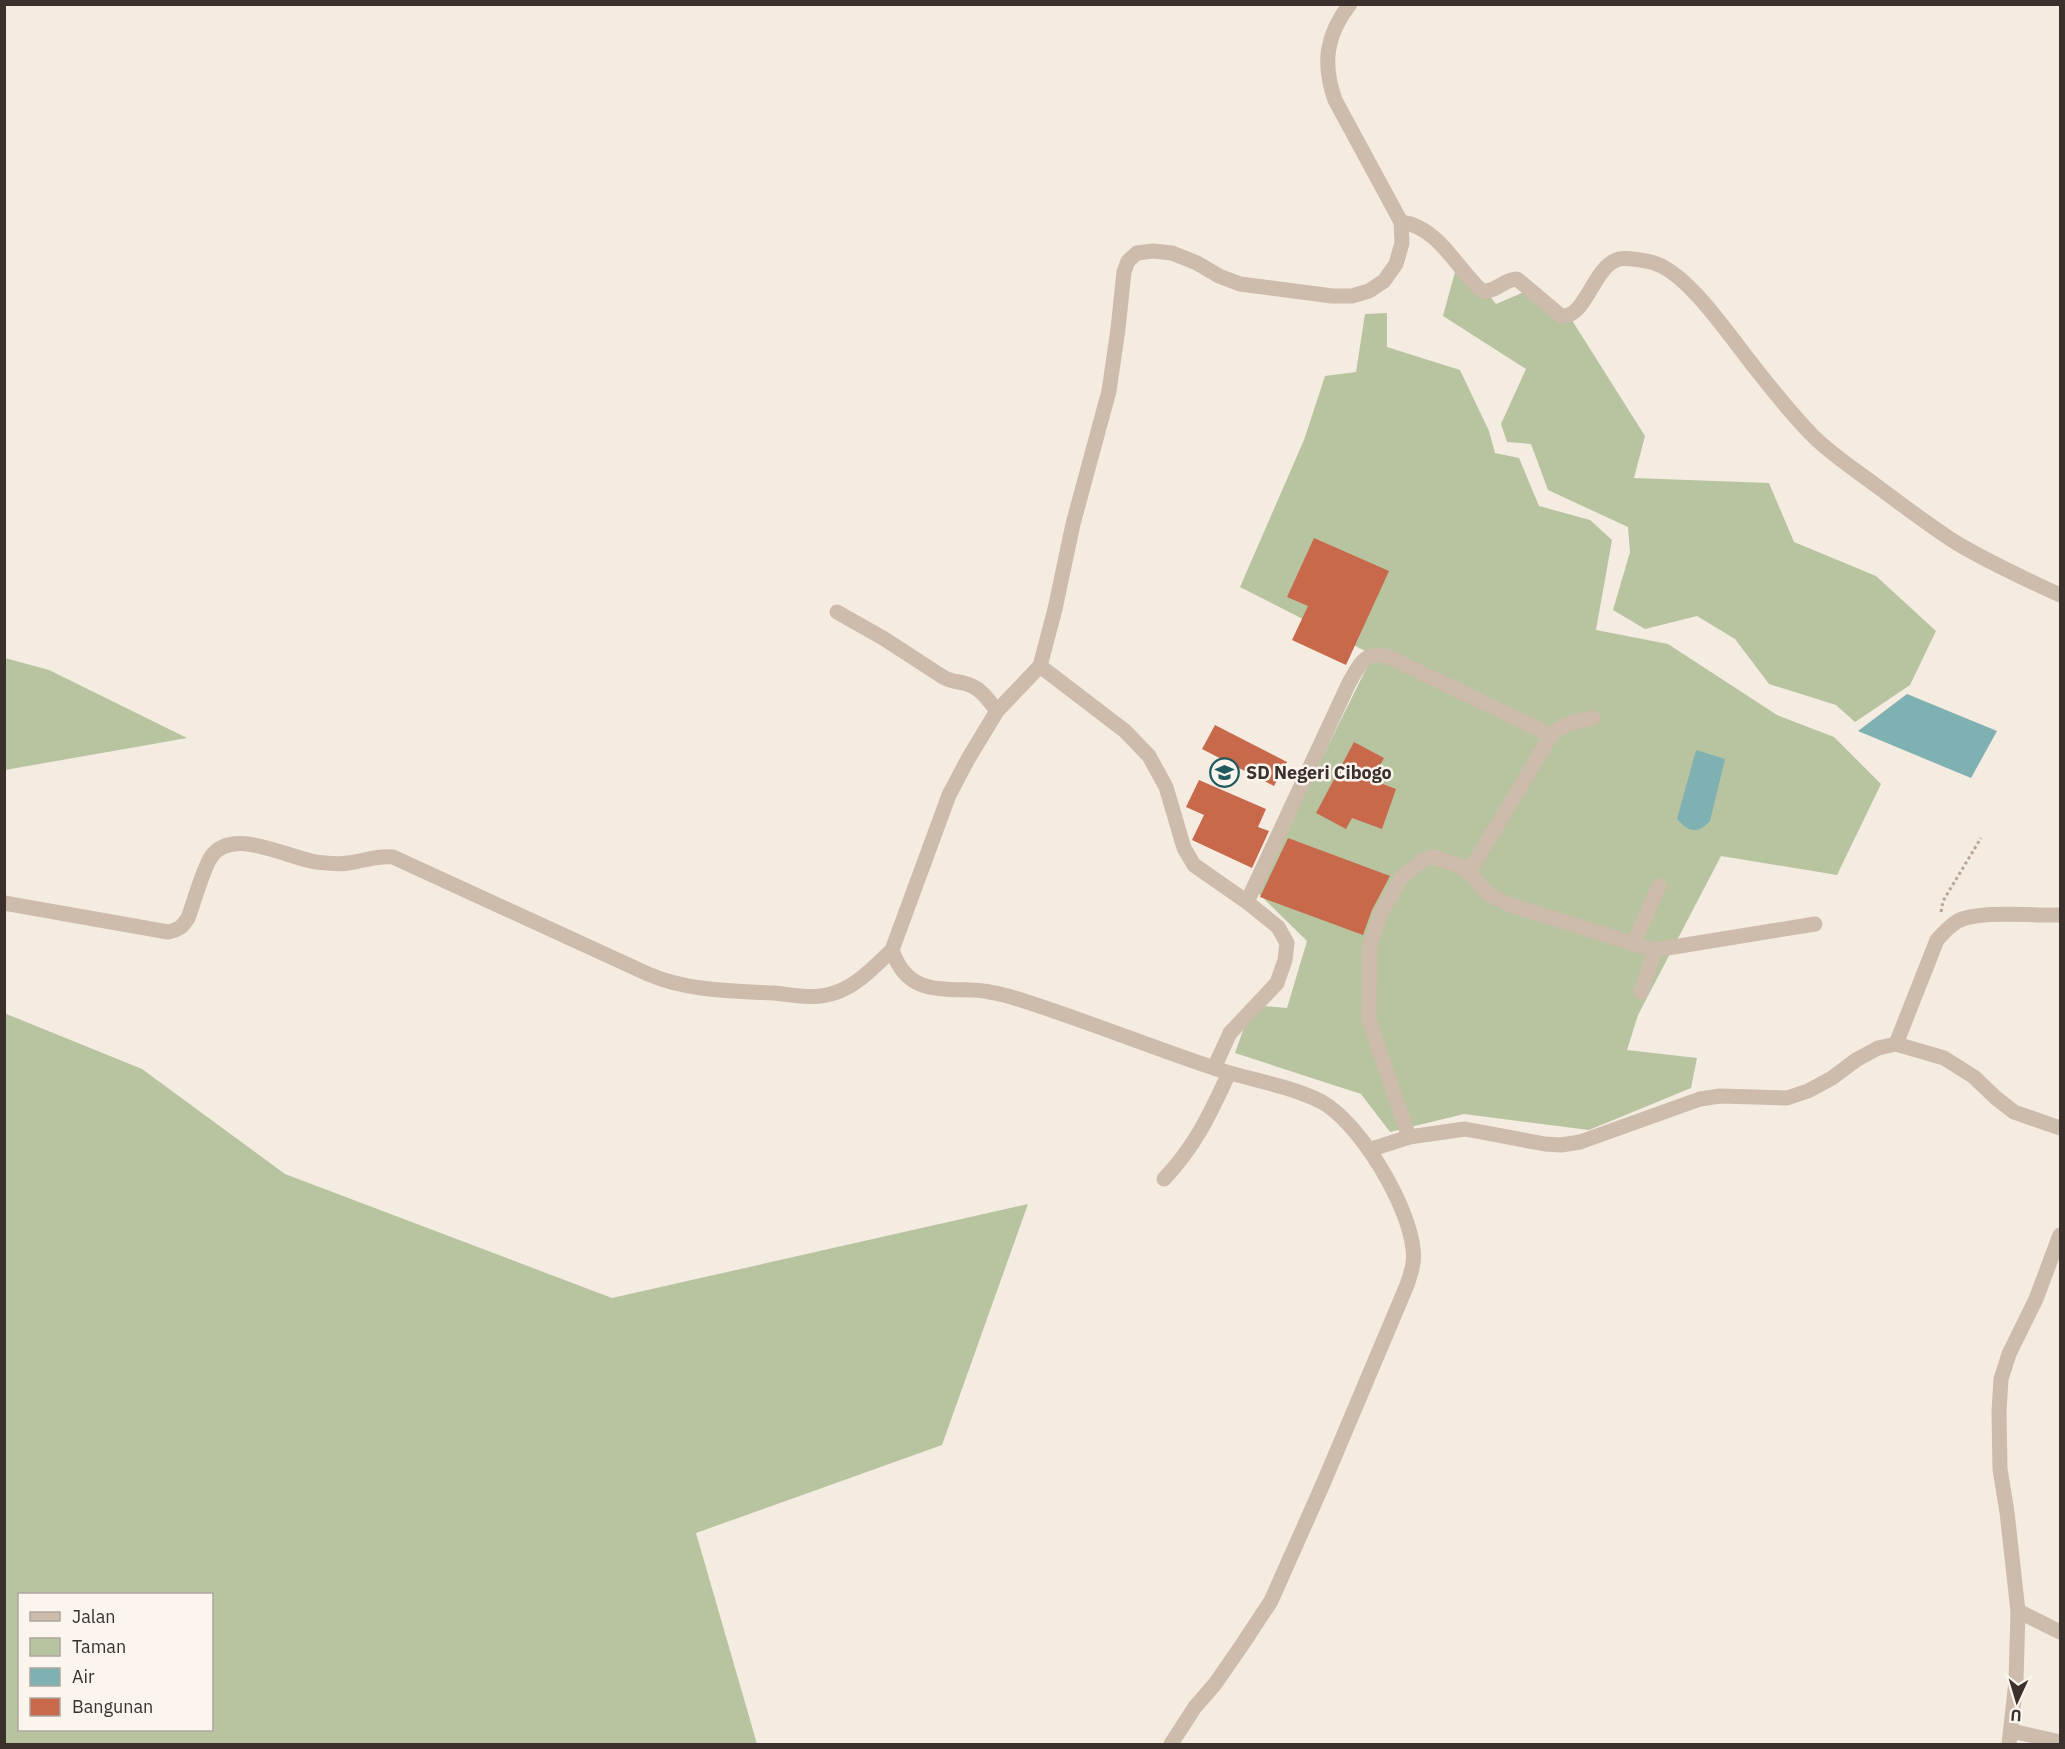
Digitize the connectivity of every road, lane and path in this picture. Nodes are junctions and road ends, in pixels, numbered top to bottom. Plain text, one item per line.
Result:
1 (1350, 4) edge
2 (1401, 222) junction
3 (2061, 595) edge
4 (837, 612) dead end
5 (1040, 666) junction
6 (997, 711) junction
7 (1593, 718) dead end
8 (1551, 735) junction
9 (1981, 838) dead end
10 (1469, 872) junction
11 (1659, 886) dead end
12 (1247, 902) junction
13 (4, 903) edge
14 (2061, 915) edge
15 (1815, 924) dead end
16 (1937, 940) junction
17 (1633, 944) junction
18 (892, 950) junction
19 (1655, 950) junction
20 (1641, 992) dead end
21 (1896, 1044) junction
22 (1221, 1070) junction
23 (2061, 1128) edge
24 (1410, 1137) junction
25 (1370, 1149) junction
26 (1164, 1179) dead end
27 (2061, 1234) edge
28 (2018, 1611) junction
29 (2061, 1632) edge
30 (2010, 1738) edge
31 (2061, 1742) edge
32 (1171, 1744) edge

1 - 2 street
2 - 3 street
2 - 5 street
4 - 6 street
5 - 6 street
5 - 12 street
6 - 18 street
7 - 8 street
8 - 10 street
8 - 12 street
9 - 16 path
10 - 17 street
10 - 24 street
11 - 17 street
12 - 22 street
13 - 18 street
14 - 16 street
15 - 19 street
16 - 21 street
17 - 19 street
18 - 22 street
19 - 20 street
21 - 23 street
21 - 24 street
22 - 25 street
22 - 26 street
24 - 25 street
25 - 32 street
27 - 28 street
28 - 29 street
28 - 30 street
30 - 31 street

